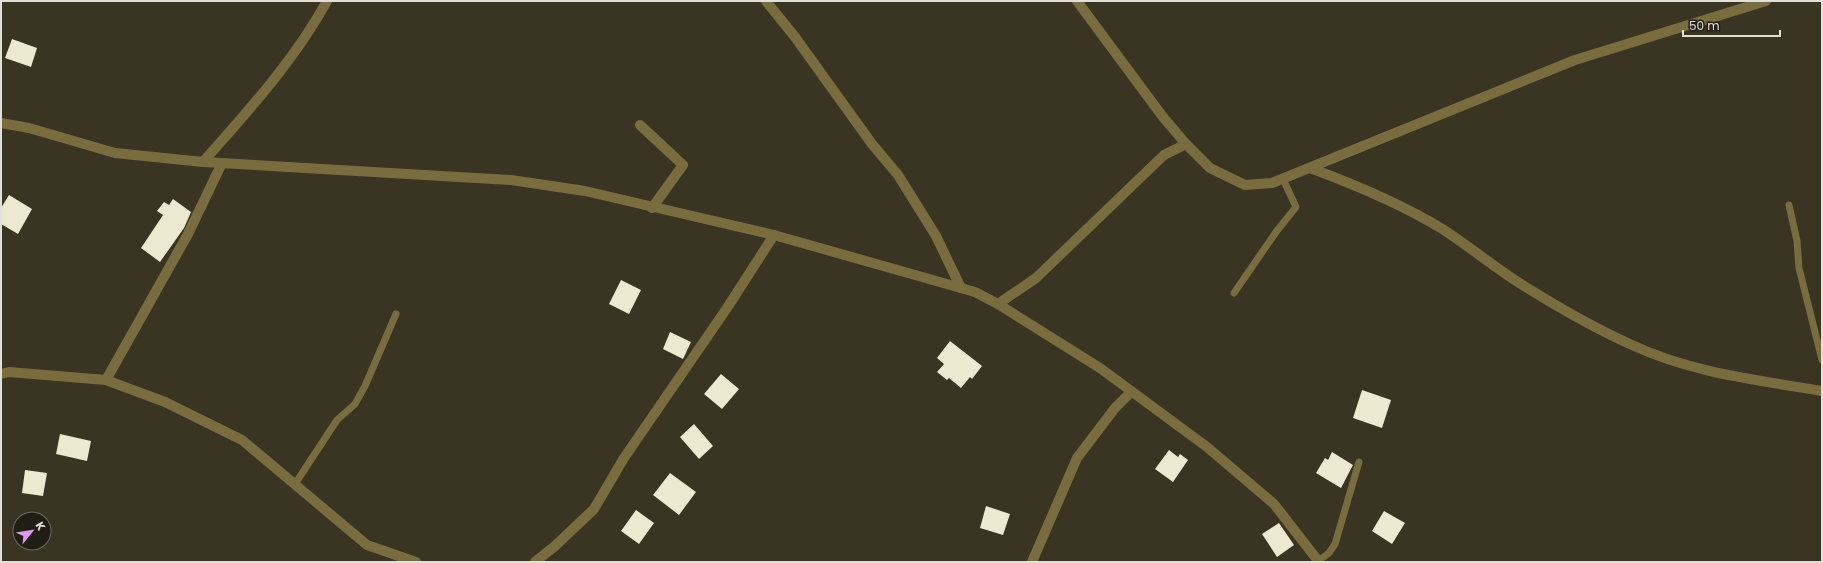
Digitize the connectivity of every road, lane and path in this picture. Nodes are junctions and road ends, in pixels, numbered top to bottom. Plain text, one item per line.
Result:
1 (327, 1) edge
2 (766, 1) edge
3 (1076, 1) edge
4 (1766, 1) edge
5 (1, 123) edge
6 (640, 125) dead end
7 (1186, 144) junction
8 (203, 162) junction
9 (222, 164) junction
10 (1310, 168) junction
11 (1283, 179) junction
12 (1788, 205) dead end
13 (652, 208) junction
14 (774, 235) junction
15 (961, 288) junction
16 (1234, 293) dead end
17 (998, 304) junction
18 (396, 314) dead end
19 (1822, 360) edge
20 (1, 374) edge
21 (106, 380) junction
22 (1822, 391) edge
23 (1131, 392) junction
24 (1359, 462) dead end
25 (296, 484) junction
26 (416, 562) edge
27 (535, 562) edge
28 (1032, 562) edge
29 (1319, 562) edge

1 - 8 street
2 - 15 street
3 - 7 street
4 - 10 street
5 - 8 street
6 - 13 street
7 - 11 street
7 - 17 street
8 - 9 street
9 - 13 street
9 - 21 street
10 - 11 street
10 - 22 street
11 - 16 lane
12 - 19 lane
13 - 14 street
14 - 15 street
14 - 27 street
15 - 17 street
17 - 23 street
18 - 25 lane
20 - 21 street
21 - 25 street
23 - 28 street
23 - 29 street
24 - 29 lane
25 - 26 street

